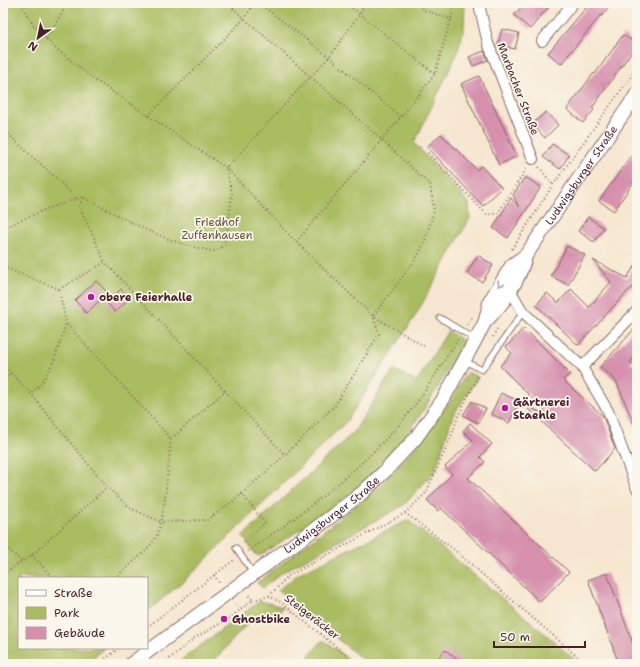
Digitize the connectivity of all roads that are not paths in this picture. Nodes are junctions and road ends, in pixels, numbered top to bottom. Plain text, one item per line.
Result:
1 (481, 3) edge
2 (572, 3) edge
3 (542, 41) dead end
4 (637, 94) edge
5 (533, 159) road end
6 (526, 255) junction
7 (511, 288) junction
8 (637, 310) edge
9 (523, 312) junction
10 (440, 318) dead end
11 (485, 322) junction
12 (476, 339) junction
13 (464, 361) junction
14 (582, 367) junction
15 (637, 489) edge
16 (236, 548) road end
17 (253, 573) junction
18 (131, 664) edge

1 - 5 street, Marbacher Straße
2 - 3 street
4 - 6 main road, Ludwigsburger Straße
6 - 7 main road, Ludwigsburger Straße
6 -> 11 main road, Ludwigsburger Straße
7 - 9 street
7 - 11 main road, Ludwigsburger Straße
8 - 14 street
9 - 13 lane
9 - 14 street
10 - 12 lane
11 - 12 main road, Ludwigsburger Straße
12 - 13 main road, Ludwigsburger Straße
13 - 17 main road, Ludwigsburger Straße
14 - 15 street
16 - 17 lane
17 - 18 main road, Ludwigsburger Straße

